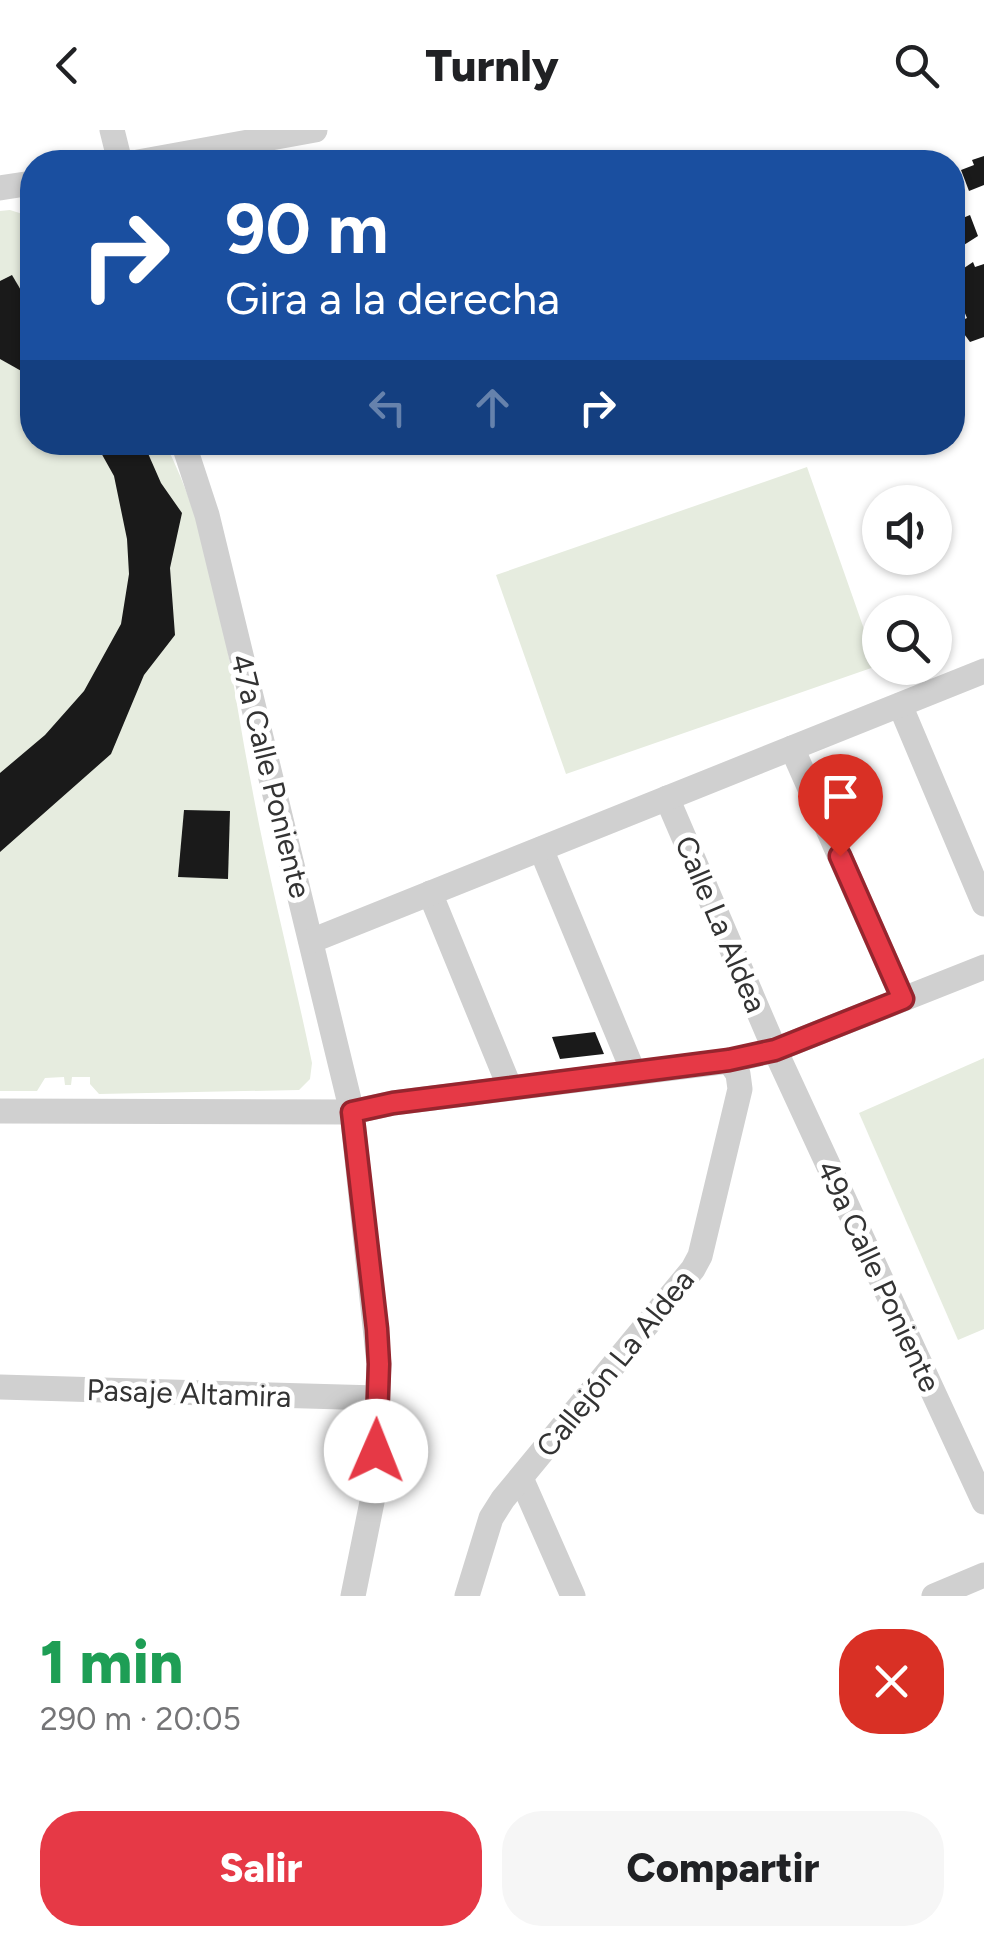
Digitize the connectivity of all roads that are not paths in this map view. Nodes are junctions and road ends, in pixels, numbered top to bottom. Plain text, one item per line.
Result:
1 (314, 130) edge
2 (214, 150) edge
3 (188, 455) edge
4 (984, 671) edge
5 (900, 705) junction
6 (792, 748) junction
7 (667, 798) junction
8 (541, 849) junction
9 (430, 893) junction
10 (984, 904) edge
11 (311, 941) junction
12 (984, 966) edge
13 (903, 999) junction
14 (775, 1050) junction
15 (729, 1060) junction
16 (633, 1072) junction
17 (510, 1088) junction
18 (0, 1111) edge
19 (352, 1112) junction
20 (0, 1386) edge
21 (378, 1398) junction
22 (521, 1478) junction
23 (984, 1502) edge
24 (984, 1575) edge
25 (353, 1596) edge
26 (466, 1596) edge
27 (573, 1596) edge
28 (934, 1596) edge

1 - 2 street
3 - 11 street, 47a Calle Poniente
4 - 5 street
5 - 6 street
5 - 10 street
6 - 7 street
6 - 13 street
7 - 8 street
7 - 14 street, Calle La Aldea
8 - 9 street
8 - 16 street
9 - 11 street
9 - 17 street
11 - 19 street, 47a Calle Poniente
12 - 13 street
13 - 14 street
14 - 15 street
14 - 23 street, 49a Calle Poniente
15 - 16 street
15 - 22 street, Callejón La Aldea
16 - 17 street
17 - 19 street
18 - 19 street
19 - 21 street, 47a Calle Poniente
20 - 21 street, Pasaje Altamira
21 - 25 street, 47a Calle Poniente
22 - 26 street, Callejón La Aldea
22 - 27 street
24 - 28 street

